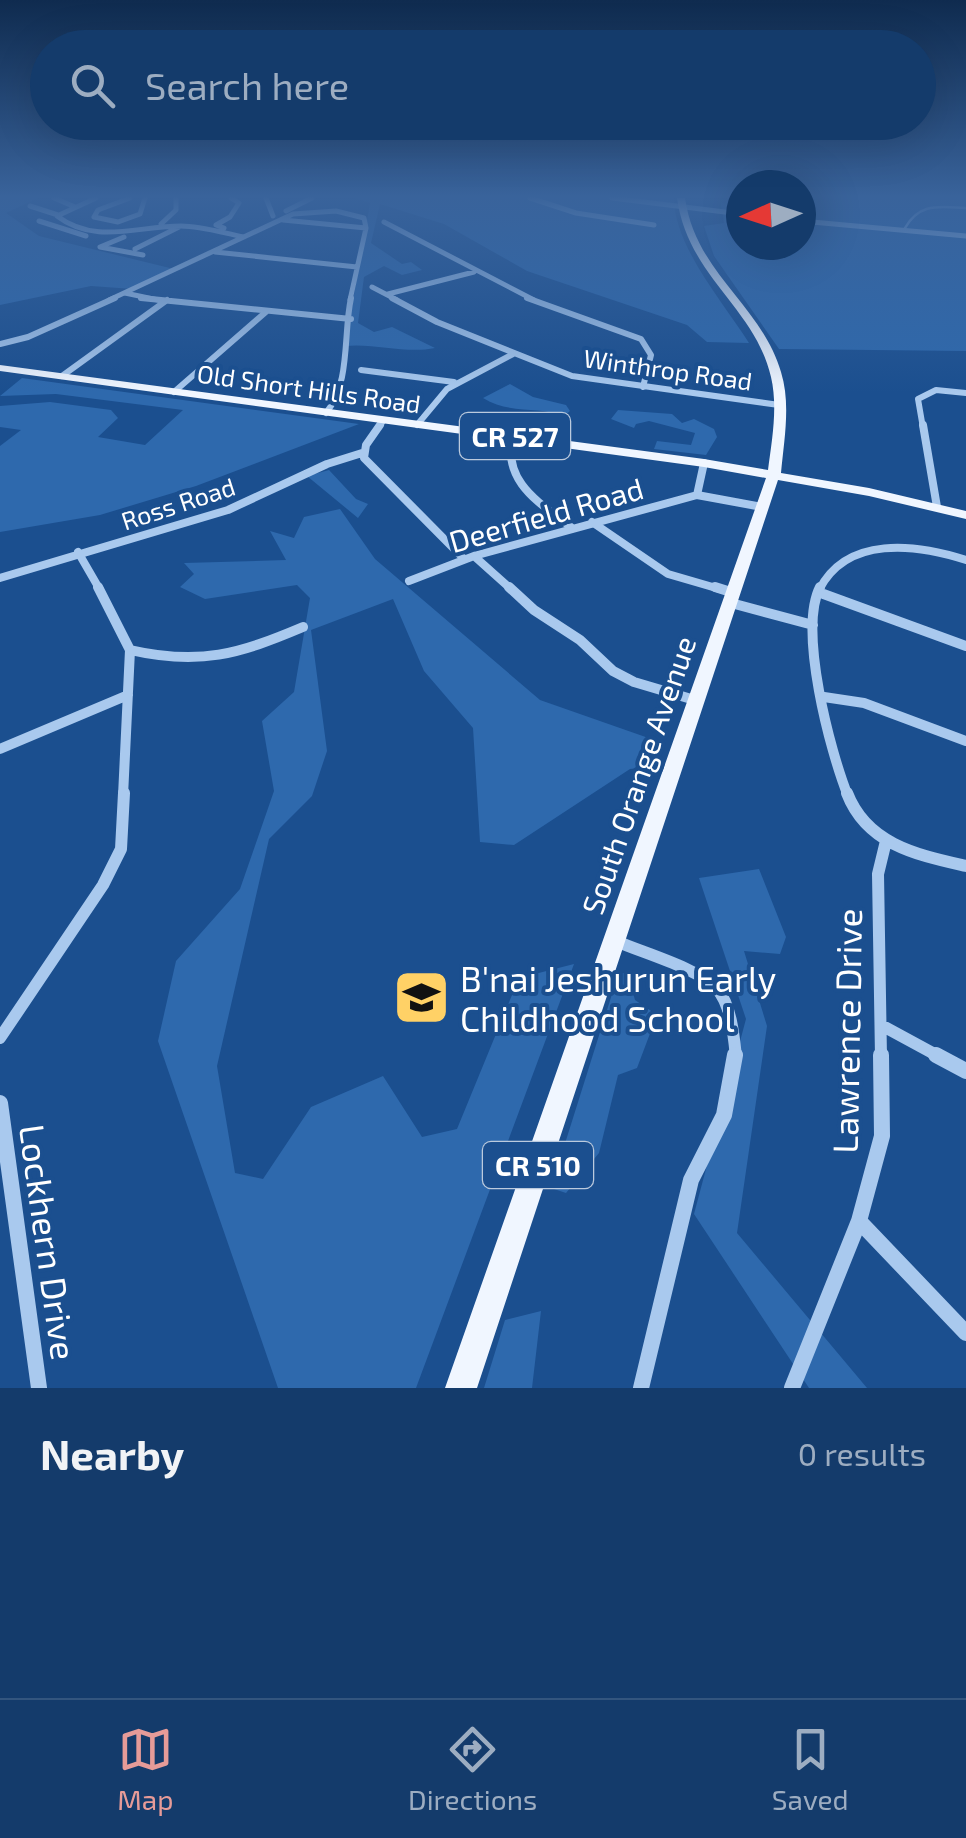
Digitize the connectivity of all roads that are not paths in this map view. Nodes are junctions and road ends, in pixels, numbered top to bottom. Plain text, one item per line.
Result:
1 (191, 263) edge
2 (318, 263) edge
3 (359, 263) edge
4 (457, 263) edge
5 (707, 263) edge
6 (358, 267) junction
7 (474, 272) junction
8 (372, 287) dead end
9 (125, 293) junction
10 (388, 294) junction
11 (168, 300) junction
12 (268, 311) junction
13 (351, 319) junction
14 (0, 344) edge
15 (512, 354) junction
16 (0, 368) edge
17 (361, 370) dead end
18 (62, 376) junction
19 (454, 382) junction
20 (643, 387) junction
21 (174, 392) junction
22 (966, 393) edge
23 (779, 406) junction
24 (326, 413) junction
25 (383, 421) junction
26 (417, 425) junction
27 (512, 436) junction
28 (362, 454) junction
29 (704, 463) junction
30 (774, 474) junction
31 (697, 495) junction
32 (936, 507) junction
33 (762, 508) junction
34 (966, 515) edge
35 (592, 522) junction
36 (572, 528) junction
37 (78, 552) junction
38 (469, 558) junction
39 (966, 560) edge
40 (0, 578) edge
41 (409, 581) dead end
42 (818, 592) junction
43 (733, 598) junction
44 (814, 625) junction
45 (303, 627) dead end
46 (966, 646) edge
47 (130, 650) junction
48 (128, 695) junction
49 (824, 697) junction
50 (698, 701) junction
51 (966, 741) edge
52 (0, 749) edge
53 (886, 842) junction
54 (966, 866) edge
55 (616, 942) junction
56 (881, 1025) junction
57 (0, 1038) edge
58 (966, 1071) edge
59 (0, 1103) edge
60 (859, 1221) junction
61 (966, 1333) edge
62 (39, 1388) edge
63 (462, 1388) edge
64 (641, 1388) edge
65 (792, 1388) edge

1 - 9 street
2 - 6 street
3 - 6 street
4 - 7 street
5 - 23 main road, South Orange Avenue / CR 510
6 - 13 street
7 - 10 street
7 - 20 street
8 - 10 street, Winthrop Road
9 - 11 street
9 - 14 street
10 - 15 street, Winthrop Road
11 - 12 street
11 - 18 street
12 - 13 street
12 - 21 street
13 - 24 street
15 - 19 street
15 - 20 street, Winthrop Road
16 - 18 main road, Old Short Hills Road / CR 527
17 - 19 street
18 - 21 main road, Old Short Hills Road / CR 527
19 - 26 street
20 - 23 street, Winthrop Road
21 - 24 main road, Old Short Hills Road / CR 527
22 - 32 street
23 - 30 main road, South Orange Avenue / CR 510
24 - 25 main road, Old Short Hills Road / CR 527
25 - 26 main road, Old Short Hills Road / CR 527
25 - 28 street
26 - 27 main road, Old Short Hills Road / CR 527
27 - 29 main road, Old Short Hills Road / CR 527
27 - 36 street
28 - 37 street, Ross Road
28 - 38 street
29 - 30 main road, Old Short Hills Road / CR 527
29 - 31 street
30 - 32 main road, Old Short Hills Road / CR 527
30 - 33 main road, South Orange Avenue / CR 510
31 - 33 street, Deerfield Road
31 - 35 street, Deerfield Road
32 - 34 main road, Old Short Hills Road / CR 527
33 - 43 main road, South Orange Avenue / CR 510
35 - 36 street, Deerfield Road
35 - 43 street
36 - 38 street, Deerfield Road
37 - 40 street, Ross Road
37 - 47 street
38 - 41 street, Deerfield Road
38 - 50 street
39 - 42 street
42 - 44 street
42 - 46 street
43 - 44 street
43 - 50 main road, South Orange Avenue / CR 510
44 - 49 street
45 - 47 street
47 - 48 street
48 - 52 street
48 - 57 street
49 - 51 street
49 - 53 street
50 - 55 main road, South Orange Avenue / CR 510
53 - 54 street
53 - 56 street, Lawrence Drive
55 - 63 main road, South Orange Avenue / CR 510
55 - 64 street
56 - 58 street
56 - 60 street, Lawrence Drive
59 - 62 street, Lockhern Drive
60 - 61 street
60 - 65 street, Lawrence Drive

